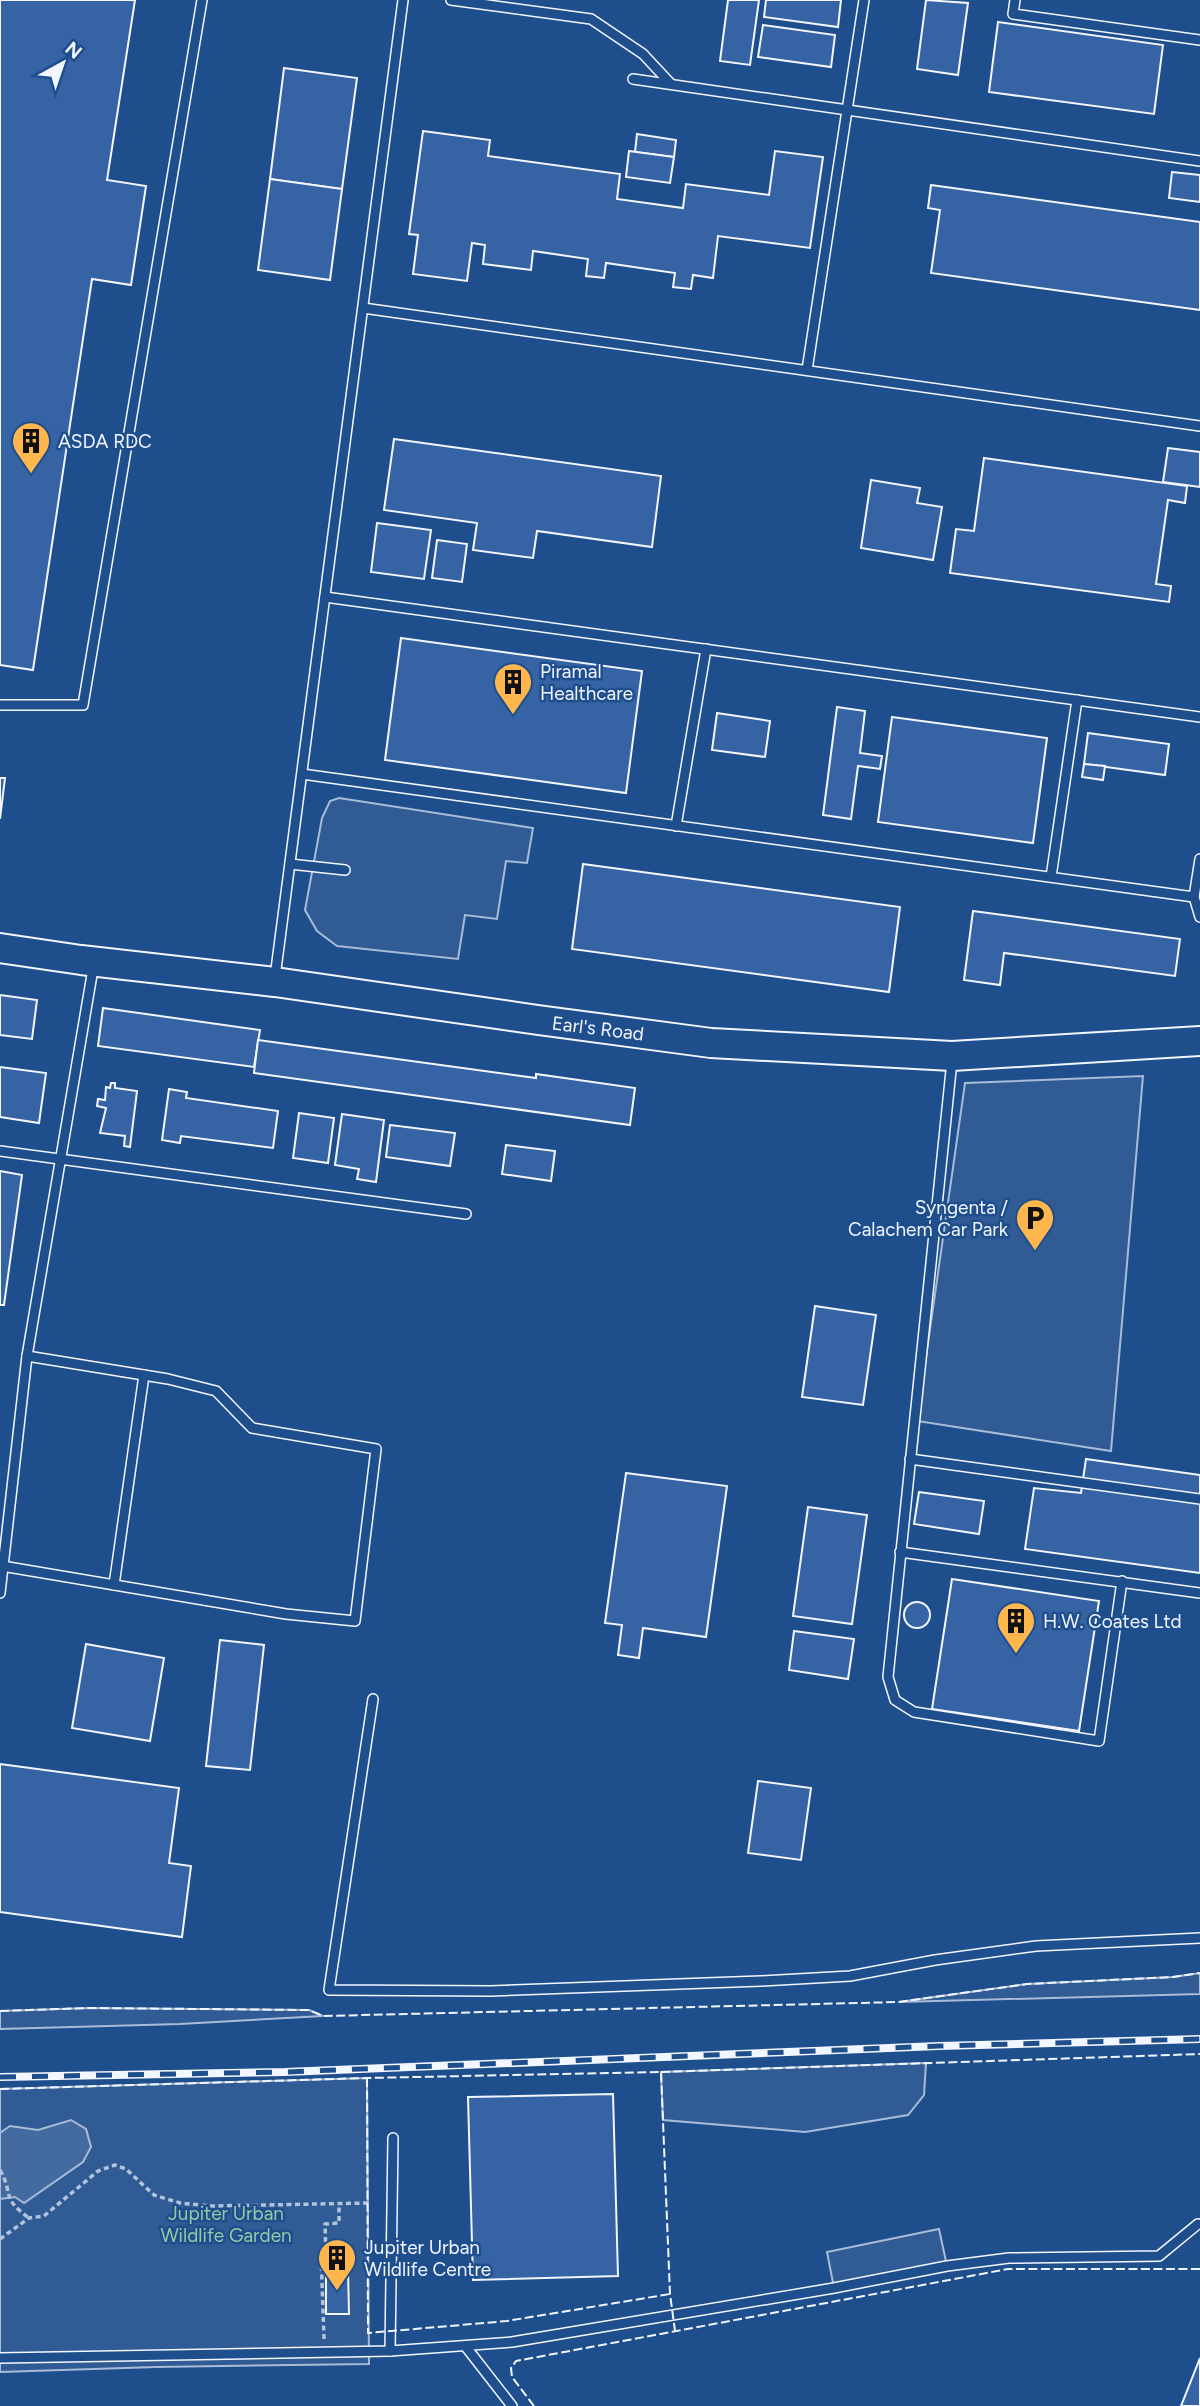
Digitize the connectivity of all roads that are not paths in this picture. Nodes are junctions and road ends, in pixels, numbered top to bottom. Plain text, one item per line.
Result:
1 (202, 0) edge
2 (403, 0) edge
3 (451, 0) edge
4 (864, 0) edge
5 (1015, 0) edge
6 (1200, 40) edge
7 (633, 79) dead end
8 (671, 84) junction
9 (847, 110) junction
10 (1200, 160) edge
11 (363, 308) junction
12 (807, 370) junction
13 (1200, 426) edge
14 (325, 597) junction
15 (706, 649) junction
16 (1077, 700) junction
17 (0, 705) edge
18 (1200, 717) edge
19 (302, 774) junction
20 (676, 826) junction
21 (1200, 859) edge
22 (290, 863) junction
23 (345, 870) dead end
24 (1051, 877) junction
25 (1194, 897) junction
26 (1200, 917) edge
27 (0, 948) edge
28 (94, 962) junction
29 (275, 982) junction
30 (1200, 1041) edge
31 (953, 1056) junction
32 (0, 1151) edge
33 (60, 1159) junction
34 (466, 1214) dead end
35 (27, 1356) junction
36 (144, 1375) junction
37 (911, 1459) junction
38 (1200, 1499) edge
39 (901, 1552) junction
40 (2, 1566) junction
41 (1122, 1581) junction
42 (114, 1585) junction
43 (0, 1593) edge
44 (1200, 1593) edge
45 (373, 1699) dead end
46 (1200, 1938) edge
47 (393, 2138) dead end
48 (1198, 2224) dead end
49 (466, 2347) junction
50 (390, 2351) junction
51 (0, 2358) edge
52 (512, 2406) edge

1 - 17 lane
2 - 11 lane
3 - 8 lane
4 - 9 lane
5 - 6 lane
7 - 8 lane
8 - 9 lane
9 - 10 lane
9 - 12 lane
11 - 12 lane
11 - 14 lane
12 - 13 lane
14 - 15 lane
14 - 19 lane
15 - 16 lane
15 - 20 lane
16 - 18 lane
16 - 24 lane
19 - 20 lane
19 - 22 lane
20 - 24 lane
21 - 25 lane
22 - 23 lane
22 - 29 lane
24 - 25 lane
25 - 26 lane
27 - 28 main road, Earl's Road
28 - 29 main road, Earl's Road
28 - 33 lane
29 - 31 main road, Earl's Road
30 - 31 main road, Earl's Road
31 - 37 lane
32 - 33 lane
33 - 34 lane
33 - 35 lane
35 - 36 lane
35 - 40 lane
36 - 42 lane
36 - 42 lane
37 - 38 lane
37 - 39 lane
39 - 41 lane
39 - 41 lane
40 - 42 lane
40 - 43 lane
41 - 44 lane
45 - 46 lane
47 - 50 lane
48 - 49 lane
49 - 50 lane
49 - 52 lane
50 - 51 lane

